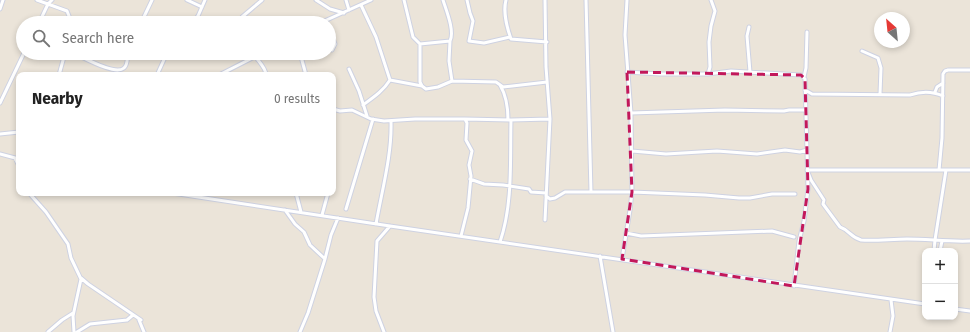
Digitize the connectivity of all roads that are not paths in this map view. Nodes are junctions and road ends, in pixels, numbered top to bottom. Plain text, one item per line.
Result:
1 (3, 0) edge
2 (37, 0) edge
3 (52, 0) edge
4 (152, 0) edge
5 (187, 0) edge
6 (205, 0) edge
7 (262, 0) edge
8 (316, 0) edge
9 (346, 0) edge
10 (371, 0) edge
11 (404, 0) edge
12 (443, 0) edge
13 (467, 0) edge
14 (506, 0) edge
15 (546, 0) edge
16 (586, 0) edge
17 (627, 0) edge
18 (711, 0) edge
19 (48, 4) junction
20 (361, 5) junction
21 (202, 7) junction
22 (0, 9) edge
23 (349, 10) junction
24 (344, 13) junction
25 (42, 16) edge
26 (69, 16) edge
27 (144, 16) edge
28 (198, 16) edge
29 (243, 16) edge
30 (336, 17) edge
31 (749, 27) dead end
32 (807, 32) dead end
33 (510, 37) junction
34 (450, 41) junction
35 (547, 42) junction
36 (420, 44) junction
37 (862, 51) dead end
38 (21, 60) edge
39 (63, 60) edge
40 (88, 60) edge
41 (127, 60) edge
42 (164, 60) edge
43 (248, 60) edge
44 (259, 60) edge
45 (302, 60) edge
46 (349, 69) dead end
47 (970, 70) edge
48 (60, 72) edge
49 (158, 72) edge
50 (225, 72) edge
51 (266, 72) edge
52 (305, 72) edge
53 (627, 72) junction
54 (750, 72) junction
55 (708, 74) junction
56 (804, 76) junction
57 (390, 80) junction
58 (452, 82) junction
59 (547, 82) junction
60 (943, 84) junction
61 (499, 85) junction
62 (422, 86) junction
63 (805, 90) junction
64 (935, 92) junction
65 (880, 94) junction
66 (943, 96) junction
67 (0, 103) edge
68 (363, 105) junction
69 (336, 110) edge
70 (805, 110) junction
71 (631, 113) junction
72 (367, 116) junction
73 (373, 119) junction
74 (465, 119) junction
75 (550, 119) junction
76 (509, 120) junction
77 (391, 121) junction
78 (16, 132) edge
79 (0, 134) edge
80 (807, 150) junction
81 (632, 151) junction
82 (0, 154) edge
83 (15, 158) edge
84 (807, 170) junction
85 (939, 170) junction
86 (946, 170) junction
87 (970, 170) edge
88 (470, 179) junction
89 (509, 186) junction
90 (591, 192) junction
91 (632, 192) junction
92 (795, 194) dead end
93 (546, 195) junction
94 (32, 196) edge
95 (203, 196) edge
96 (297, 196) edge
97 (327, 196) edge
98 (346, 209) dead end
99 (285, 210) junction
100 (301, 212) junction
101 (322, 215) junction
102 (338, 218) junction
103 (545, 220) dead end
104 (376, 224) junction
105 (390, 226) junction
106 (626, 233) junction
107 (461, 236) junction
108 (794, 237) dead end
109 (935, 240) junction
110 (942, 241) junction
111 (970, 241) edge
112 (500, 242) junction
113 (934, 248) edge
114 (941, 248) edge
115 (600, 256) junction
116 (325, 259) junction
117 (622, 259) junction
118 (80, 277) junction
119 (794, 286) junction
120 (891, 300) junction
121 (922, 304) edge
122 (958, 309) edge
123 (970, 311) edge
124 (73, 313) junction
125 (134, 315) junction
126 (48, 332) edge
127 (76, 332) edge
128 (144, 332) edge
129 (300, 332) edge
130 (384, 332) edge
131 (613, 332) edge
132 (890, 332) edge

1 - 22 street
2 - 19 street
3 - 19 street
4 - 27 street
5 - 21 street
6 - 21 street
7 - 29 street
8 - 24 street
9 - 23 street
10 - 20 street
11 - 36 street
12 - 34 street
13 - 33 street
14 - 33 street
15 - 35 street
16 - 90 street
17 - 53 street
18 - 55 street
19 - 25 street
19 - 26 street
20 - 23 street
20 - 57 street
21 - 28 street
23 - 24 street
24 - 30 street
31 - 54 street
32 - 56 street
33 - 35 street
34 - 36 street
34 - 58 street
35 - 59 street
36 - 62 street
37 - 65 street
38 - 67 street
39 - 48 street
40 - 41 street
42 - 49 street
43 - 50 street
44 - 51 street
45 - 52 street
46 - 68 street
47 - 60 street
53 - 55 street
53 - 71 street
54 - 55 street
54 - 56 street
56 - 63 street
57 - 62 street
57 - 68 street
58 - 61 street
58 - 62 street
59 - 61 street
59 - 75 street
60 - 64 street
60 - 66 street
61 - 76 street
63 - 65 street
63 - 70 street
64 - 65 street
64 - 66 street
66 - 85 street
68 - 72 street
69 - 72 street
70 - 71 street
70 - 80 street
71 - 81 street
72 - 73 street
73 - 77 street
73 - 98 street
74 - 76 street
74 - 77 street
74 - 88 street
75 - 76 street
75 - 93 street
76 - 89 street
77 - 104 street
78 - 79 street
80 - 81 street
80 - 84 street
81 - 91 street
82 - 83 street
84 - 85 street
84 - 109 street
84 - 119 street
85 - 86 street
86 - 87 street
86 - 109 street
88 - 89 street
88 - 107 street
89 - 93 street
89 - 112 street
90 - 91 street
90 - 93 street
91 - 92 street
91 - 106 street
93 - 103 street
94 - 118 street
95 - 99 street
96 - 100 street
97 - 101 street
99 - 100 street
99 - 116 street
100 - 101 street
101 - 102 street
102 - 104 street
102 - 116 street
104 - 105 street
105 - 107 street
105 - 130 street
106 - 108 street
106 - 117 street
107 - 112 street
109 - 110 street
109 - 113 street
110 - 111 street
110 - 114 street
112 - 115 street
115 - 117 street
115 - 131 street
116 - 129 street
117 - 119 street
118 - 124 street
118 - 125 street
119 - 120 street
120 - 121 street
120 - 132 street
122 - 123 street
124 - 126 street
124 - 127 street
125 - 127 street
125 - 128 street

